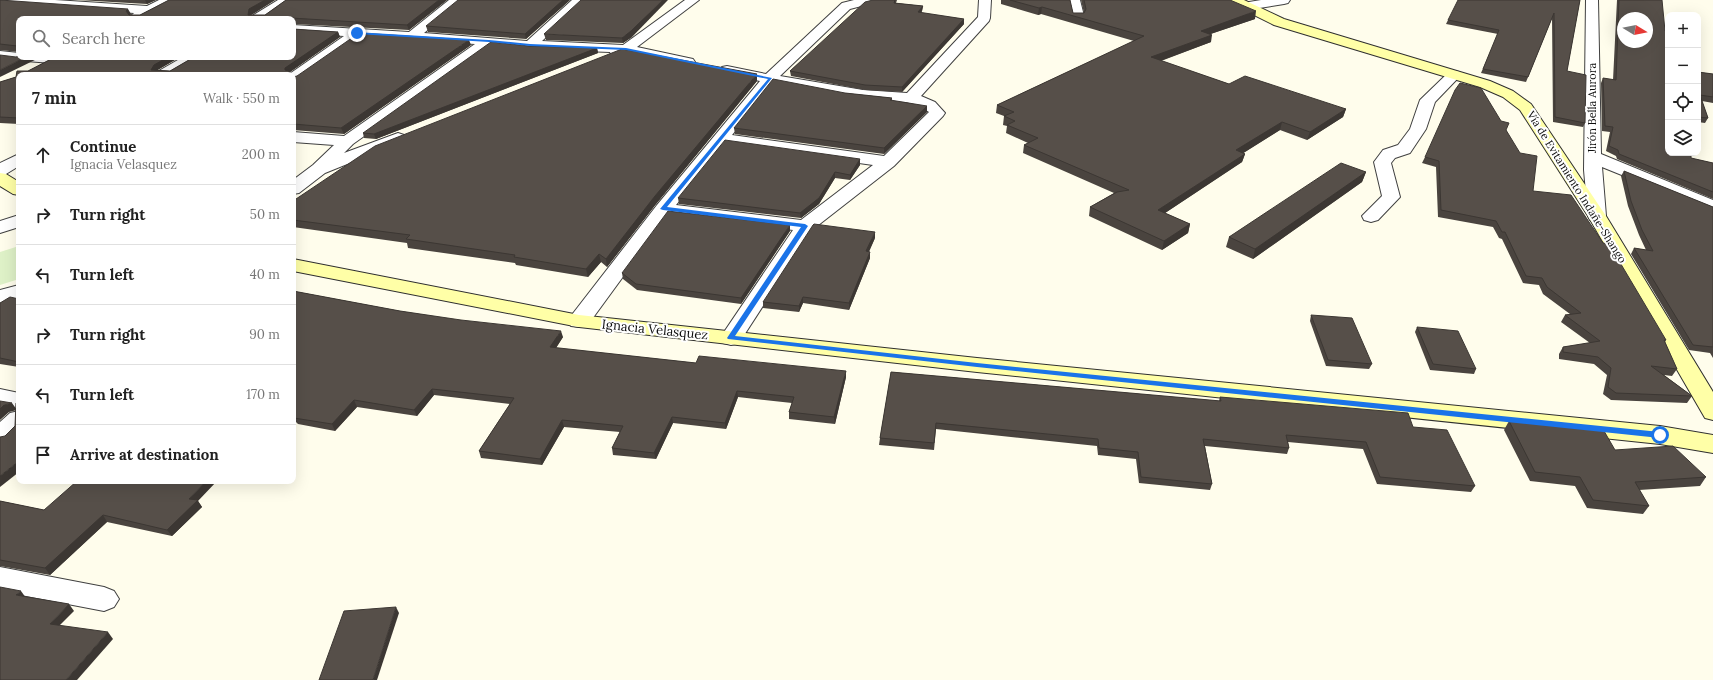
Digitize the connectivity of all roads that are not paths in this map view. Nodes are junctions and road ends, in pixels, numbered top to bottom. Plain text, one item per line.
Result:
1 (5, 0) edge
2 (168, 0) edge
3 (287, 0) edge
4 (457, 0) edge
5 (579, 0) edge
6 (693, 0) edge
7 (869, 0) edge
8 (985, 0) edge
9 (1074, 0) edge
10 (1234, 0) edge
11 (1284, 0) edge
12 (1592, 0) edge
13 (0, 1) edge
14 (843, 3) edge
15 (1248, 6) junction
16 (147, 10) junction
17 (137, 16) edge
18 (262, 16) edge
19 (1078, 16) edge
20 (296, 29) edge
21 (357, 33) junction
22 (412, 36) junction
23 (489, 41) junction
24 (530, 45) junction
25 (626, 49) junction
26 (0, 55) edge
27 (16, 57) edge
28 (50, 60) edge
29 (188, 60) edge
30 (596, 61) edge
31 (702, 65) edge
32 (717, 68) edge
33 (26, 72) edge
34 (167, 72) edge
35 (1454, 75) junction
36 (296, 76) edge
37 (770, 78) junction
38 (910, 98) junction
39 (414, 132) edge
40 (296, 137) edge
41 (720, 138) junction
42 (347, 141) junction
43 (1593, 157) junction
44 (16, 161) edge
45 (888, 162) junction
46 (319, 169) junction
47 (0, 170) edge
48 (0, 178) edge
49 (296, 187) edge
50 (16, 188) edge
51 (1713, 207) edge
52 (663, 209) junction
53 (1371, 216) dead end
54 (1597, 216) junction
55 (16, 222) edge
56 (805, 226) junction
57 (0, 227) edge
58 (296, 266) edge
59 (16, 292) edge
60 (0, 298) edge
61 (579, 321) junction
62 (731, 338) junction
63 (0, 397) edge
64 (16, 400) edge
65 (1713, 412) edge
66 (16, 422) edge
67 (0, 435) edge
68 (1713, 444) edge
69 (0, 579) edge
70 (104, 599) dead end

1 - 13 street
1 - 16 street
2 - 16 street
3 - 18 street
4 - 22 street
5 - 24 street
6 - 25 street
7 - 14 street
8 - 38 street
9 - 19 street
10 - 15 main road, Vía de Evitamiento Indañe-Shango
11 - 15 street
12 - 43 street, Jirón Bella Aurora
14 - 37 street
15 - 35 main road, Vía de Evitamiento Indañe-Shango
16 - 17 street
20 - 21 street
21 - 22 street
21 - 36 street
22 - 23 street
23 - 24 street
23 - 42 street
24 - 25 street
25 - 30 street
25 - 31 street
26 - 27 street
28 - 33 street
29 - 34 street
32 - 37 street
35 - 53 street
35 - 54 main road, Vía de Evitamiento Indañe-Shango
37 - 38 street
37 - 41 street
38 - 45 street
39 - 46 street
40 - 42 street
41 - 45 street
41 - 52 street
42 - 46 street
43 - 51 street
43 - 54 street, Jirón Bella Aurora
44 - 47 street
45 - 56 street
46 - 49 street
48 - 50 main road
52 - 56 street
52 - 61 street
54 - 65 main road, Vía de Evitamiento Indañe-Shango
55 - 57 street
56 - 62 street
58 - 61 main road, Ignacia Velasquez
59 - 60 street
61 - 62 main road, Ignacia Velasquez
62 - 68 main road, Ignacia Velasquez
63 - 64 street
66 - 67 street
69 - 70 street

